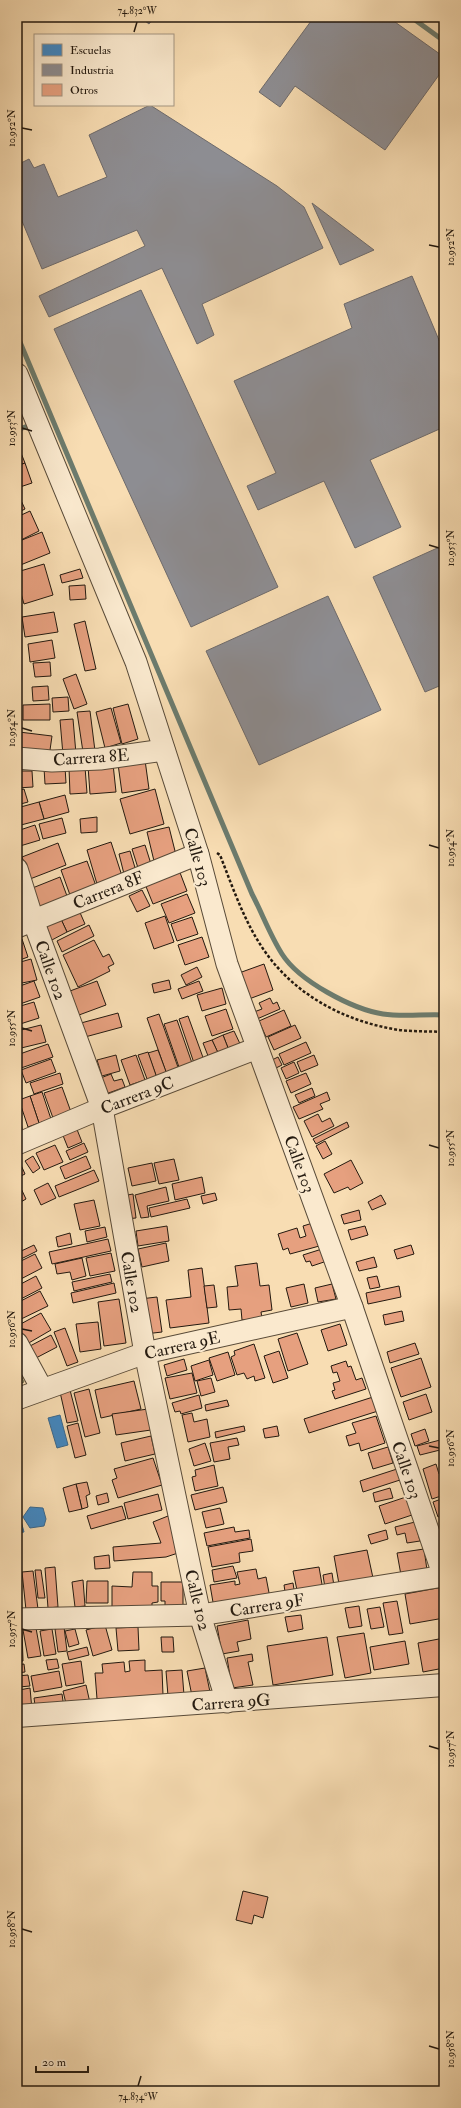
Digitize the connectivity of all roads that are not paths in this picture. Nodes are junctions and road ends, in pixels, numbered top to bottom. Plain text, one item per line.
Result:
1 (17, 374) edge
2 (164, 750) junction
3 (17, 758) edge
4 (198, 854) junction
5 (17, 869) edge
6 (25, 924) edge
7 (257, 1048) junction
8 (102, 1108) junction
9 (17, 1144) edge
10 (352, 1307) junction
11 (17, 1343) edge
12 (145, 1353) junction
13 (42, 1389) junction
14 (17, 1399) edge
15 (444, 1576) edge
16 (200, 1616) junction
17 (17, 1618) edge
18 (444, 1686) edge
19 (227, 1702) junction
20 (17, 1716) edge

1 - 2 street, Calle 103
2 - 3 street, Carrera 8E
2 - 4 street, Calle 103
4 - 6 street, Carrera 8F
4 - 7 street, Calle 103
5 - 6 street, Calle 102
6 - 8 street, Calle 102
7 - 8 street, Carrera 9C
7 - 10 street, Calle 103
8 - 9 street, Carrera 9C
8 - 12 street, Calle 102
10 - 12 street, Carrera 9E
10 - 15 street, Calle 103
11 - 13 street
12 - 13 street, Carrera 9E
12 - 16 street, Calle 102
13 - 14 street, Carrera 9E
15 - 16 street, Carrera 9F
16 - 17 street, Carrera 9F
16 - 19 street, Calle 102
18 - 19 street, Carrera 9G
19 - 20 street, Carrera 9G

